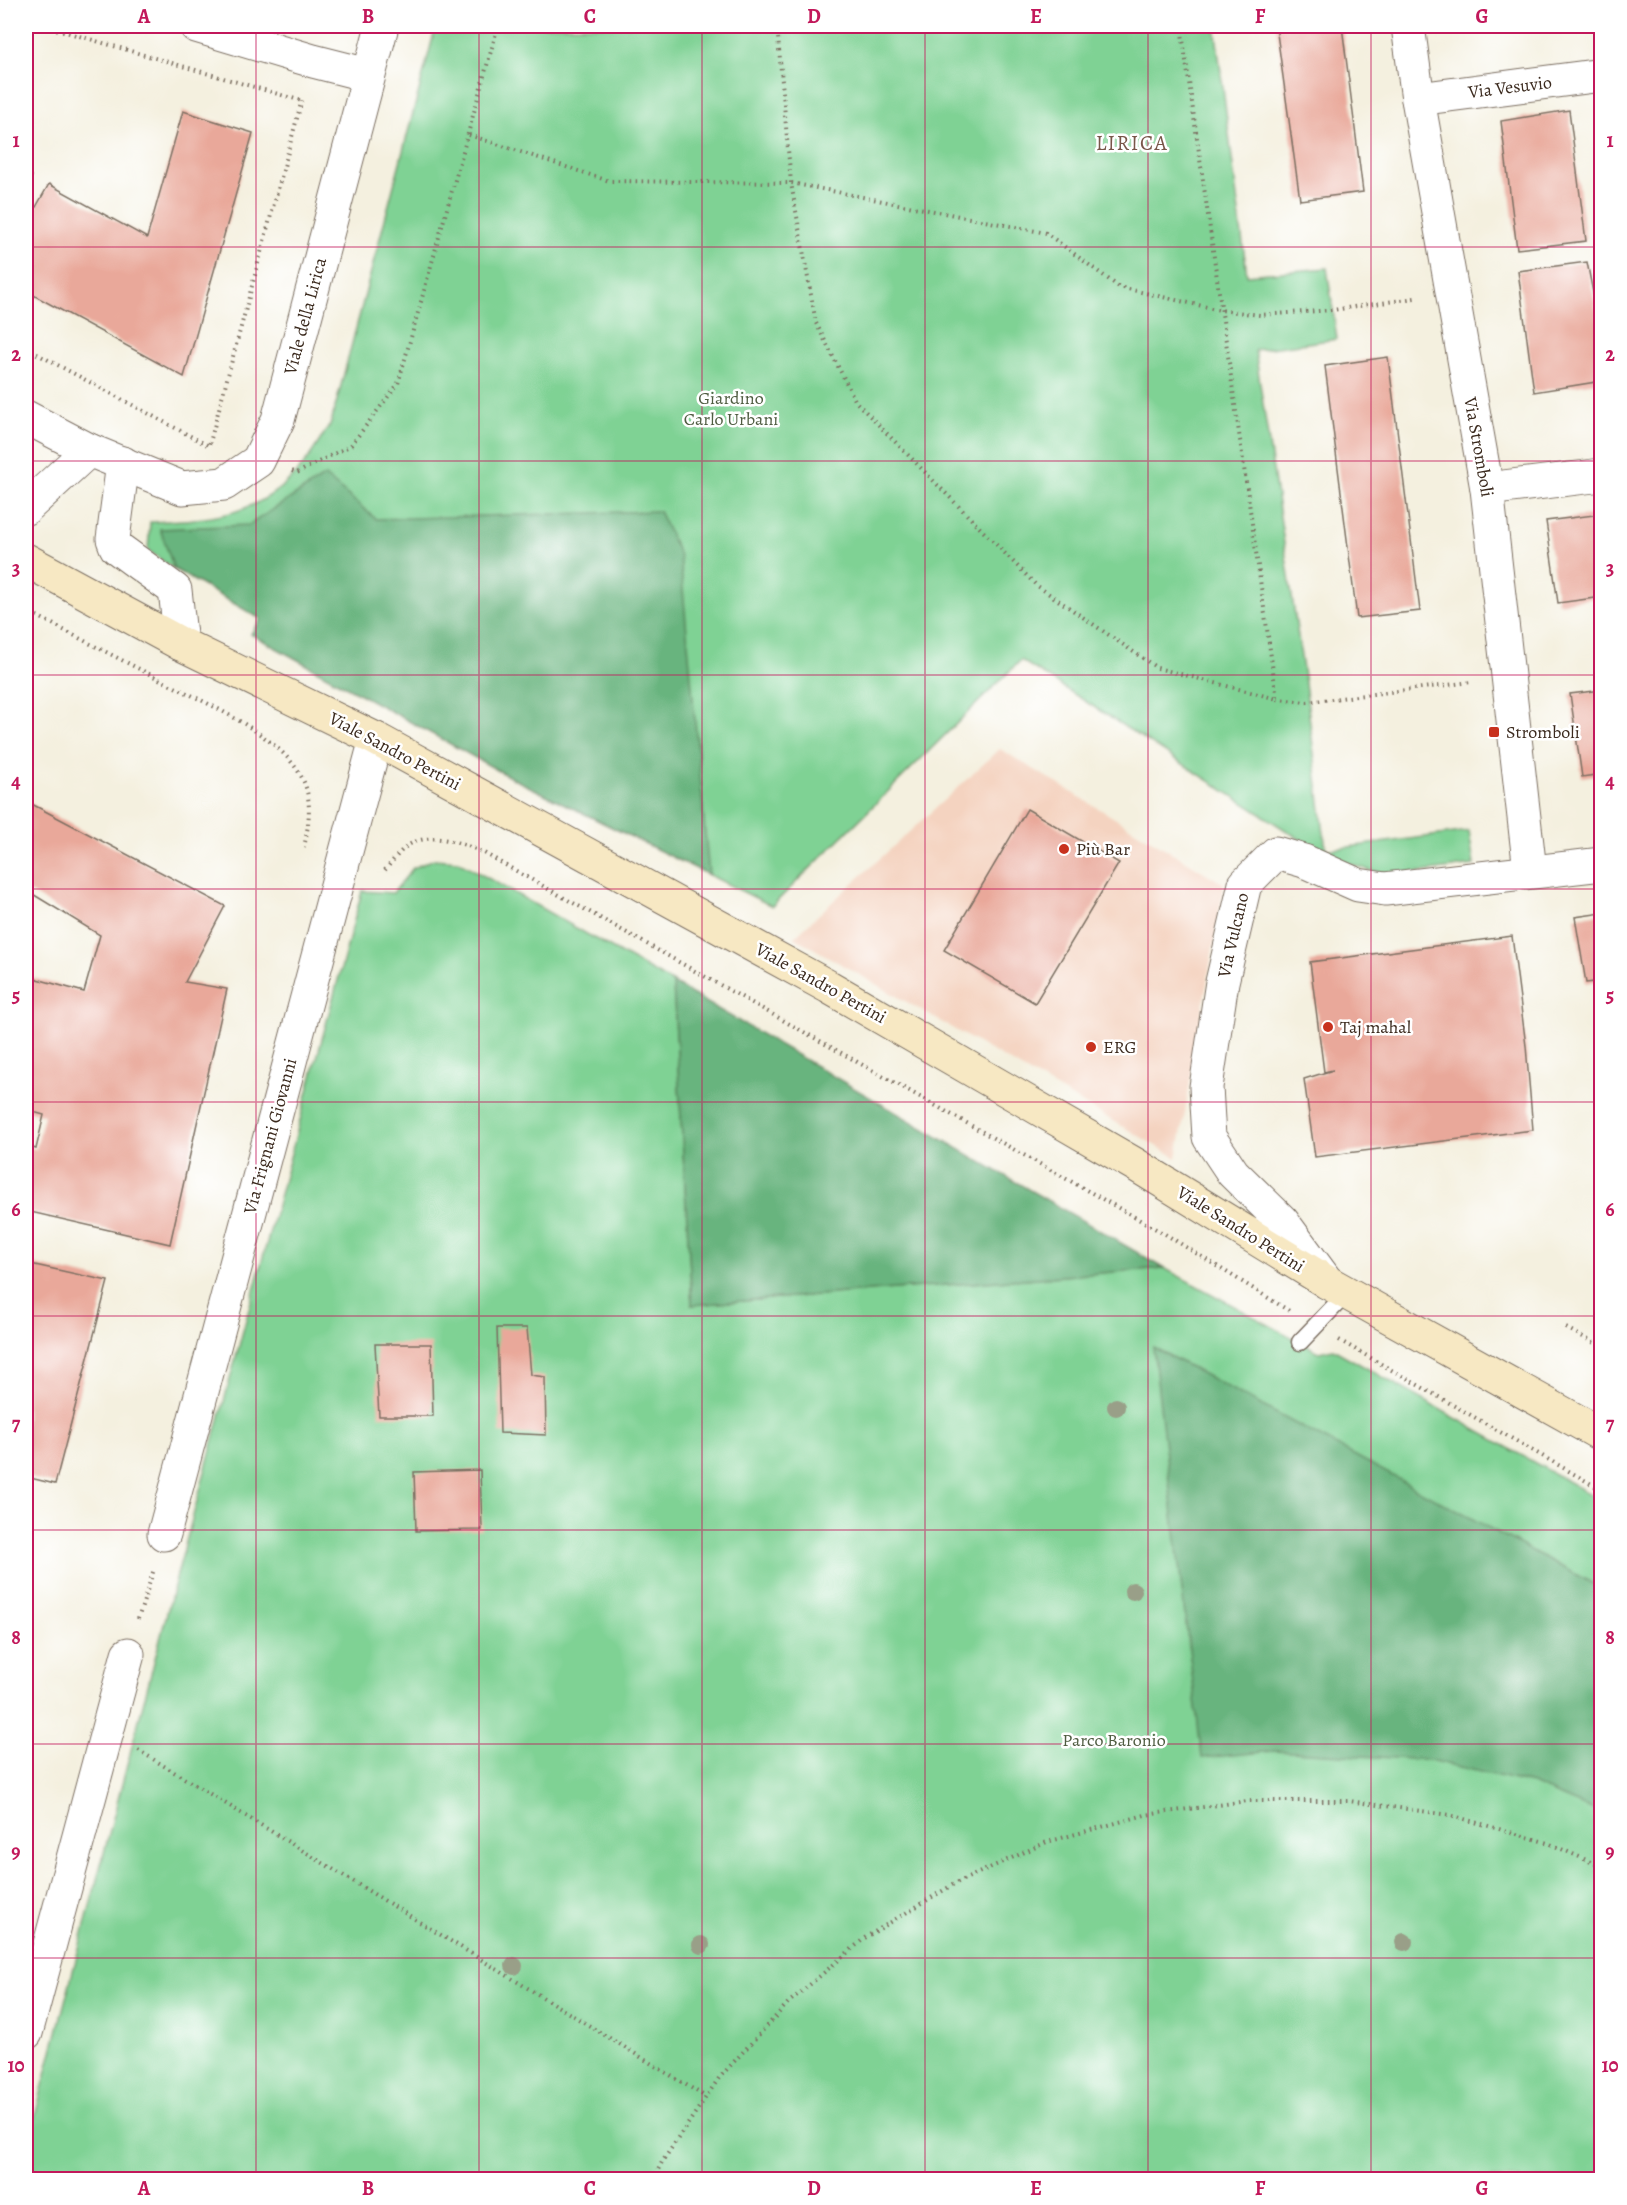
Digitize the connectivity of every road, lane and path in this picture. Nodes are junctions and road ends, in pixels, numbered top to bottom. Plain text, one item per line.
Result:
1 (45, 26) edge
2 (196, 26) edge
3 (382, 26) edge
4 (498, 26) edge
5 (777, 26) edge
6 (1180, 26) edge
7 (1408, 26) edge
8 (313, 61) junction
9 (368, 75) junction
10 (1602, 75) edge
11 (1418, 99) junction
12 (302, 101) junction
13 (469, 135) junction
14 (791, 183) junction
15 (1452, 293) junction
16 (1220, 310) junction
17 (26, 348) edge
18 (26, 417) edge
19 (90, 450) junction
20 (123, 463) junction
21 (289, 471) dead end
22 (1602, 475) edge
23 (1487, 489) junction
24 (26, 508) edge
25 (26, 560) edge
26 (26, 610) edge
27 (182, 644) junction
28 (1508, 678) junction
29 (1277, 699) junction
30 (376, 739) junction
31 (304, 847) dead end
32 (1602, 864) edge
33 (385, 870) dead end
34 (1530, 871) junction
35 (1337, 1288) junction
36 (1315, 1327) junction
37 (1566, 1328) dead end
38 (1300, 1342) dead end
39 (1602, 1347) edge
40 (1602, 1435) edge
41 (1602, 1490) edge
42 (164, 1534) joint
43 (128, 1654) joint
44 (107, 1731) junction
45 (1602, 1867) edge
46 (26, 2033) edge
47 (706, 2097) junction
48 (653, 2180) edge

1 - 12 path
2 - 8 street
3 - 9 street, Viale della Lirica
4 - 13 path
5 - 14 path
6 - 16 path
7 - 11 street, Via Stromboli
8 - 9 street
8 - 12 path
9 - 20 street, Viale della Lirica
10 - 11 street, Via Vesuvio
11 - 15 street, Via Stromboli
12 - 17 path
13 - 14 path
13 - 21 path
14 - 16 path
14 - 29 path
15 - 16 path
15 - 23 street, Via Stromboli
16 - 29 path
18 - 19 street, Viale della Lirica
19 - 20 street, Viale della Lirica
19 - 24 street
20 - 27 street
22 - 23 street
23 - 28 street, Via Stromboli
25 - 27 main road, Viale Sandro Pertini
26 - 31 path
27 - 30 main road, Viale Sandro Pertini
28 - 29 path
28 - 34 street, Via Stromboli
30 - 35 main road, Viale Sandro Pertini
30 - 42 street, Via Frignani Giovanni
32 - 34 street, Via Vulcano
33 - 36 path
34 - 35 street, Via Vulcano
35 - 36 lane
35 - 40 main road, Viale Sandro Pertini
36 - 38 lane
36 - 41 path
37 - 39 path
42 - 43 path
43 - 44 street
44 - 46 street
44 - 47 path
45 - 47 path
47 - 48 path

